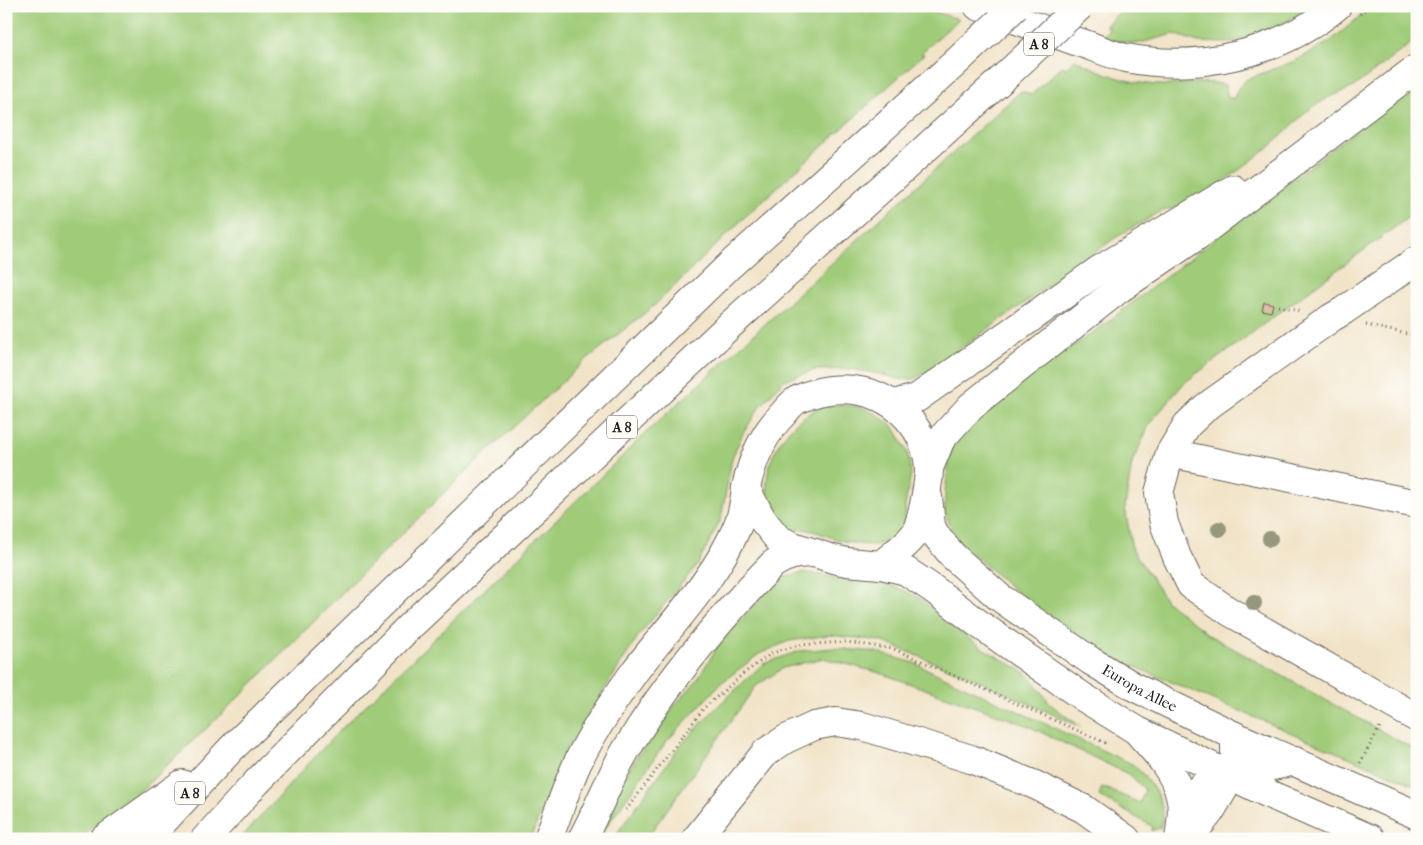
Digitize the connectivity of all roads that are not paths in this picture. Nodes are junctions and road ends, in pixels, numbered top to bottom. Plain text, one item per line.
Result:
1 (978, 6) edge
2 (1016, 6) edge
3 (1080, 6) edge
4 (1337, 6) edge
5 (1417, 49) edge
6 (1417, 68) edge
7 (1417, 260) edge
8 (893, 404) junction
9 (1170, 453) junction
10 (928, 478) junction
11 (746, 489) junction
12 (1417, 504) edge
13 (817, 553) junction
14 (881, 565) junction
15 (1417, 718) edge
16 (1136, 730) junction
17 (1234, 736) junction
18 (232, 748) junction
19 (1295, 761) junction
20 (1232, 775) junction
21 (1417, 815) edge
22 (1181, 831) edge
23 (104, 839) edge
24 (147, 839) edge
25 (205, 839) edge
26 (548, 839) edge
27 (582, 839) edge
28 (696, 839) edge
29 (1126, 839) edge
30 (1371, 839) edge

1 - 4 main road
2 - 18 main road, A 8, bridge
3 - 25 main road, A 8, bridge
5 - 8 main road
6 - 10 main road
7 - 9 main road
8 - 10 main road
8 - 11 main road
9 - 12 main road
9 - 15 main road
10 - 14 main road
10 - 17 main road, Europa Allee
11 - 13 main road
11 - 26 main road
13 - 14 main road
13 - 27 main road
14 - 16 main road
16 - 20 main road
16 - 22 main road
17 - 19 main road, Europa Allee
17 - 20 main road
18 - 23 main road
18 - 24 main road, A 8
19 - 20 main road
19 - 21 main road, Europa Allee
20 - 22 main road
20 - 30 main road
28 - 29 main road

